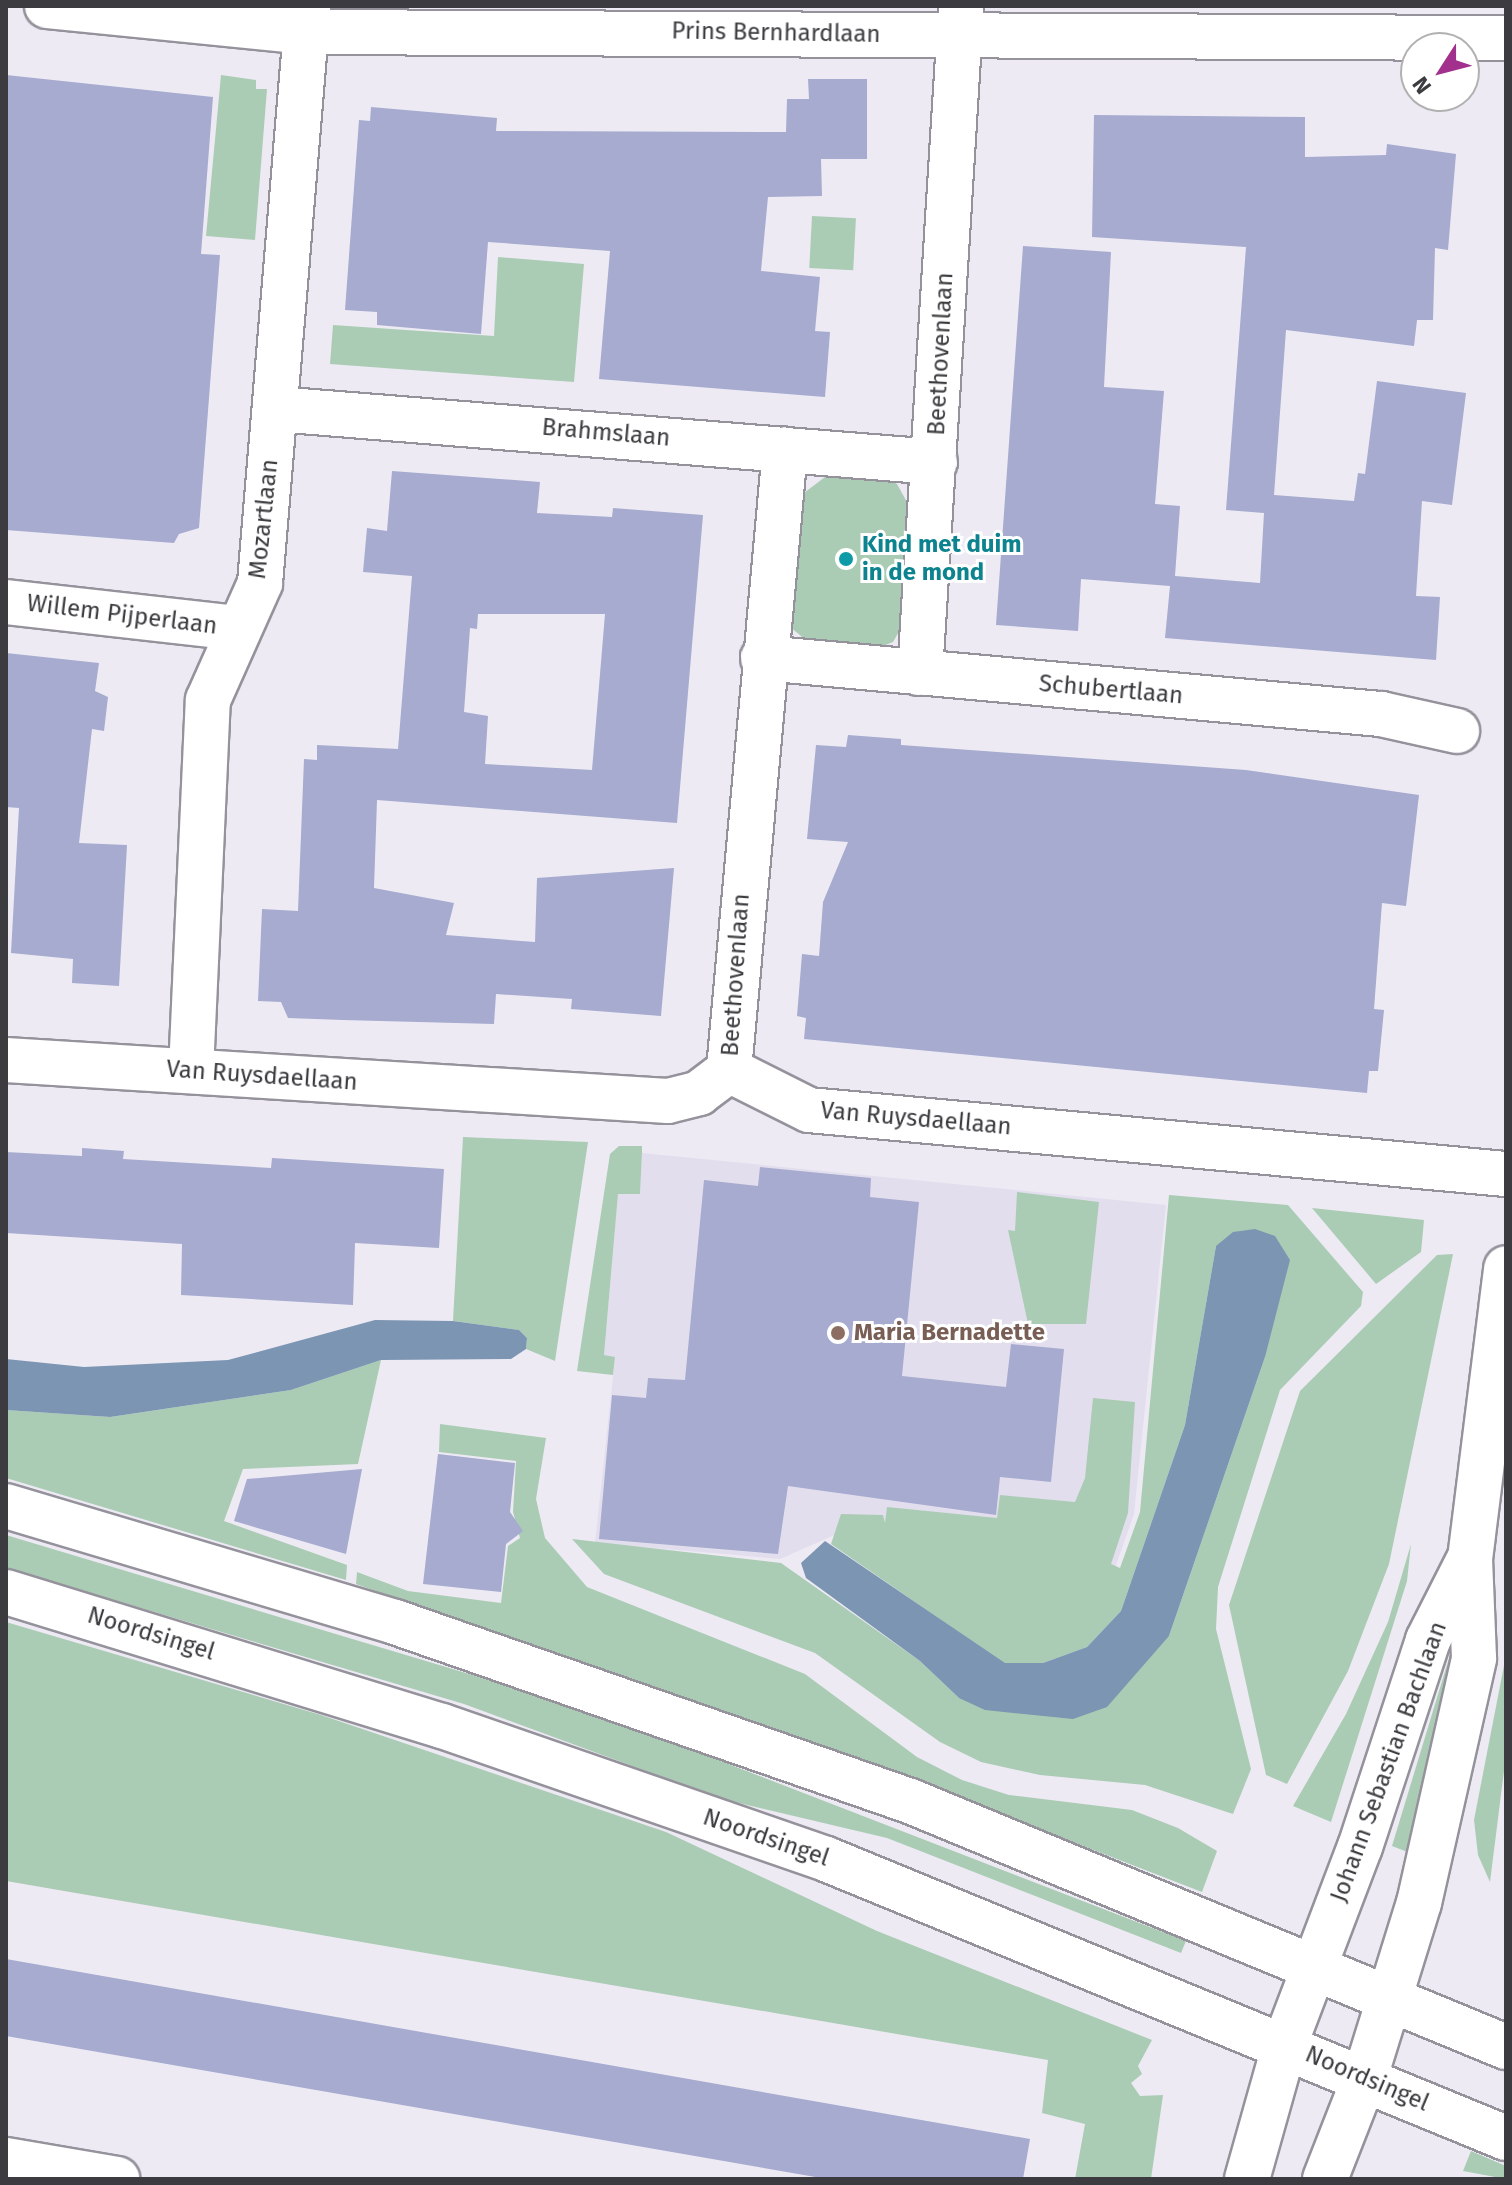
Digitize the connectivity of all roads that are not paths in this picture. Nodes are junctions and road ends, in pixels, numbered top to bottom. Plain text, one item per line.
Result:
1 (47, 6) edge
2 (307, 19) edge
3 (960, 21) edge
4 (1506, 38) edge
5 (276, 409) junction
6 (785, 450) junction
7 (935, 462) junction
8 (6, 602) edge
9 (239, 628) junction
10 (763, 658) junction
11 (920, 673) junction
12 (1457, 731) dead end
13 (6, 1060) edge
14 (729, 1070) junction
15 (191, 1071) junction
16 (1506, 1174) edge
17 (1506, 1268) edge
18 (6, 1506) edge
19 (1470, 1559) junction
20 (6, 1592) edge
21 (1315, 1969) junction
22 (1389, 2000) junction
23 (1285, 2044) junction
24 (1506, 2047) edge
25 (1365, 2077) junction
26 (1506, 2138) edge
27 (6, 2160) edge
28 (117, 2179) edge
29 (1247, 2179) edge
30 (1325, 2179) edge

1 - 2 street, Prins Bernhardlaan
2 - 3 street, Prins Bernhardlaan
2 - 5 street, Mozartlaan
3 - 4 street, Prins Bernhardlaan
3 - 7 street, Beethovenlaan
5 - 6 street, Brahmslaan
5 - 9 street, Mozartlaan
6 - 7 street, Brahmslaan
6 - 10 street, Beethovenlaan
7 - 11 street, Beethovenlaan
8 - 9 street, Willem Pijperlaan
9 - 15 street, Mozartlaan
10 - 11 street, Schubertlaan
10 - 14 street, Beethovenlaan
11 - 12 street, Schubertlaan
13 - 15 street, Van Ruysdaellaan
14 - 15 street, Van Ruysdaellaan
14 - 16 street, Van Ruysdaellaan
17 - 19 street, Johann Sebastian Bachlaan
18 - 21 street
19 - 21 street, Johann Sebastian Bachlaan
19 - 22 street, Johann Sebastian Bachlaan
20 - 23 street, Noordsingel
21 - 22 street
21 - 23 street, Johann Sebastian Bachlaan
22 - 24 street
22 - 25 street, Johann Sebastian Bachlaan
23 - 25 street, Noordsingel
23 - 29 street, Johann Sebastian Bachlaan
25 - 26 street, Noordsingel
25 - 30 street, Johann Sebastian Bachlaan
27 - 28 street

